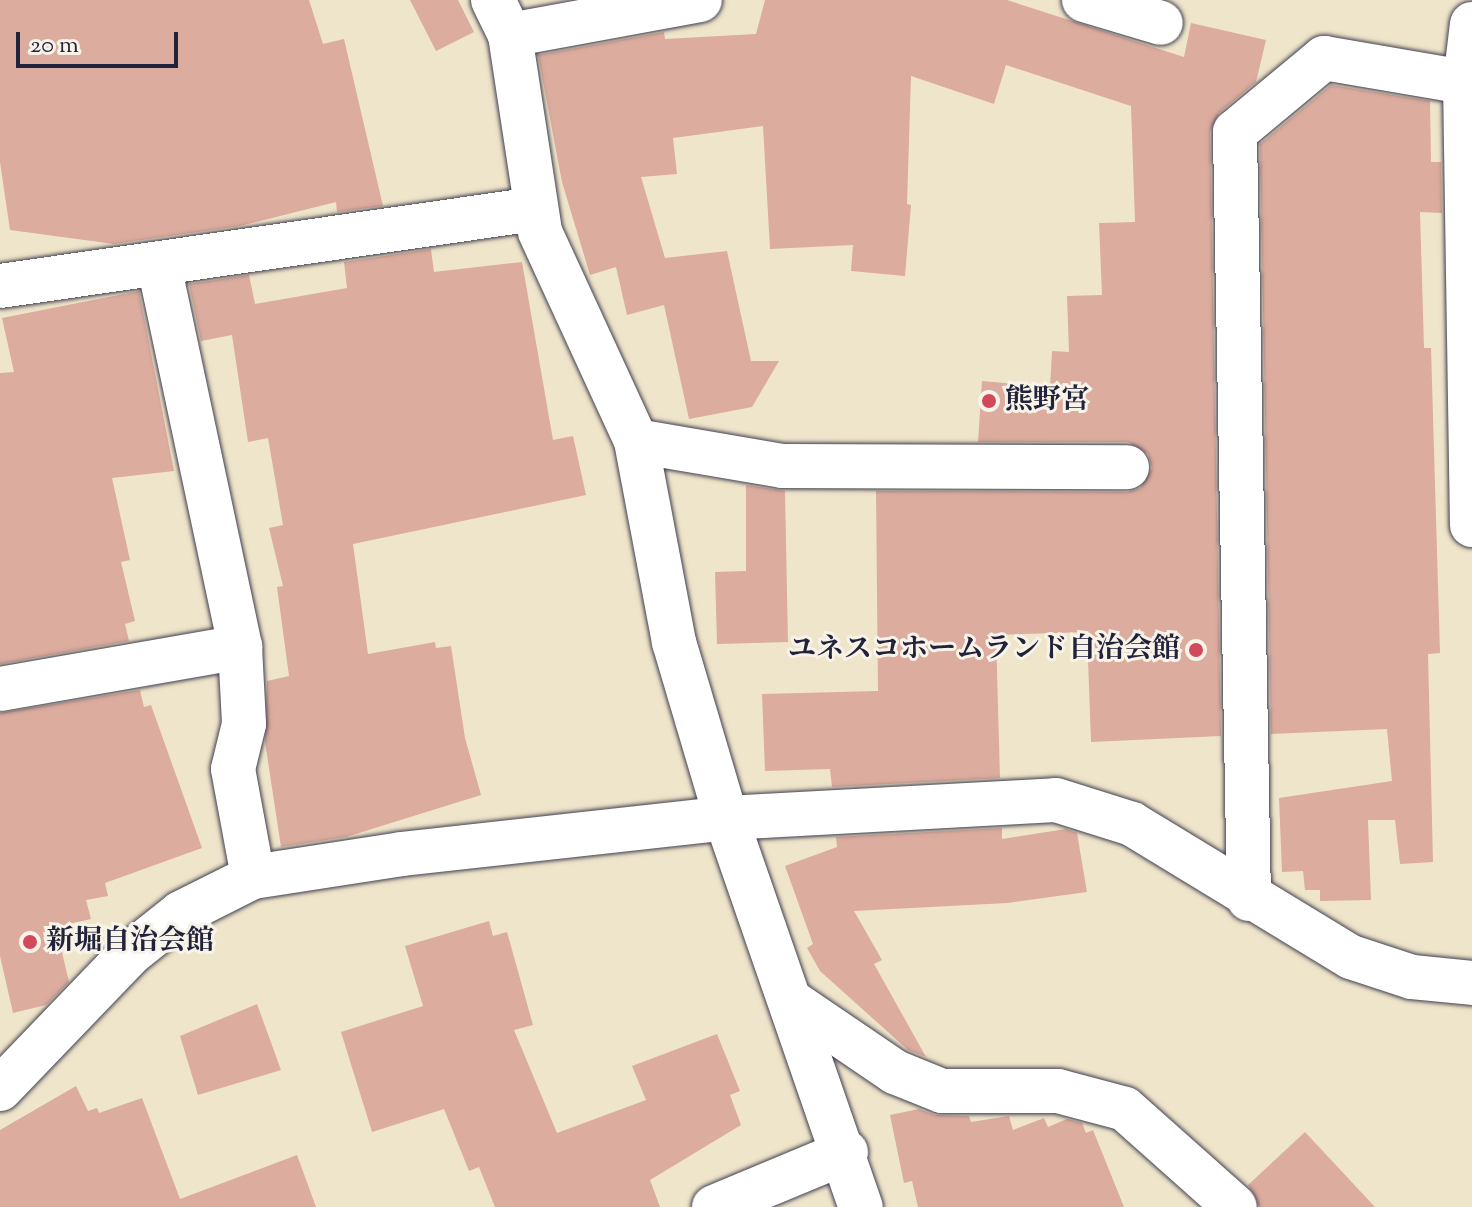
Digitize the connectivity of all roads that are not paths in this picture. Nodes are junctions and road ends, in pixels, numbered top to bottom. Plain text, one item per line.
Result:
1 (700, 0) edge
2 (1084, 0) edge
3 (501, 18) edge
4 (1161, 23) dead end
5 (1472, 24) edge
6 (1465, 82) junction
7 (535, 209) junction
8 (159, 265) junction
9 (0, 286) edge
10 (636, 441) junction
11 (1127, 467) dead end
12 (1472, 525) edge
13 (240, 647) junction
14 (0, 689) edge
15 (726, 818) junction
16 (253, 877) junction
17 (1249, 899) junction
18 (1472, 983) edge
19 (792, 1002) junction
20 (0, 1089) edge
21 (846, 1152) junction
22 (714, 1207) edge
23 (861, 1207) edge
24 (1235, 1207) edge

1 - 3 street
2 - 4 street
3 - 7 street
5 - 6 street
6 - 12 street
6 - 17 street
7 - 8 street
7 - 10 street
8 - 9 street
8 - 13 street
10 - 11 street
10 - 15 street
13 - 14 street
13 - 16 street
15 - 16 street
15 - 17 street
15 - 19 street
16 - 20 street
17 - 18 street
19 - 21 street
19 - 24 street
21 - 22 street
21 - 23 street

